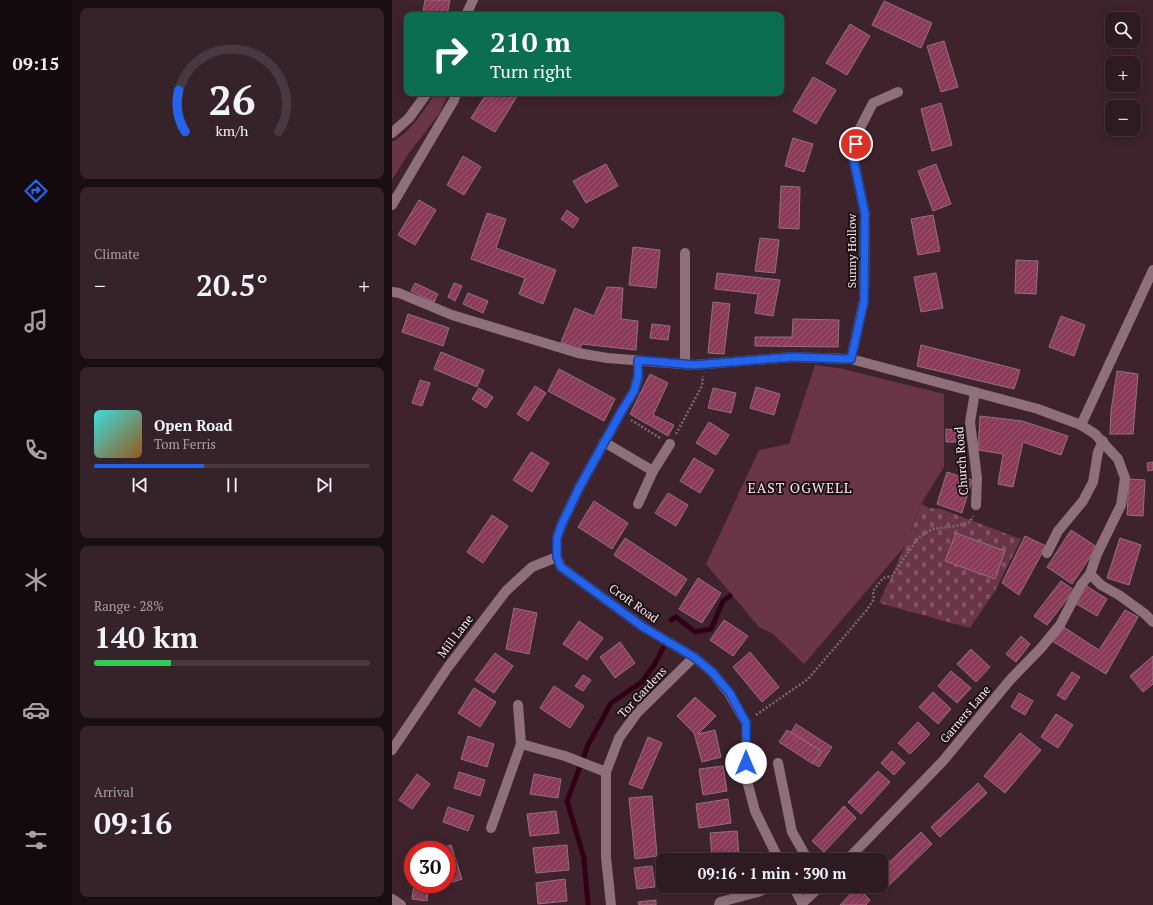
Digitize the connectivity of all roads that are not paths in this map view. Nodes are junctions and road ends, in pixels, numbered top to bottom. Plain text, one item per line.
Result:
1 (474, 0) edge
2 (468, 12) edge
3 (475, 12) edge
4 (898, 92) dead end
5 (425, 96) edge
6 (455, 96) edge
7 (392, 133) edge
8 (392, 205) edge
9 (684, 253) dead end
10 (1153, 270) edge
11 (392, 292) edge
12 (851, 359) junction
13 (638, 360) junction
14 (685, 364) junction
15 (975, 392) junction
16 (1081, 425) junction
17 (1103, 441) junction
18 (604, 442) junction
19 (670, 444) road end
20 (653, 471) junction
21 (638, 504) dead end
22 (976, 505) road end
23 (1047, 553) dead end
24 (557, 557) junction
25 (1090, 574) junction
26 (1153, 622) edge
27 (694, 657) junction
28 (518, 705) dead end
29 (520, 744) junction
30 (392, 750) edge
31 (778, 763) dead end
32 (606, 772) junction
33 (491, 828) dead end
34 (777, 853) edge
35 (804, 853) edge
36 (854, 853) edge
37 (754, 893) edge
38 (796, 893) edge
39 (814, 893) edge
40 (392, 899) edge
41 (802, 904) edge
42 (401, 905) edge
43 (612, 905) edge
44 (719, 905) edge

1 - 2 street
1 - 3 street
4 - 12 street, Sunny Hollow
5 - 7 street
6 - 8 street
9 - 14 street
10 - 16 street
11 - 13 street, Garners Lane
12 - 14 street, Garners Lane
12 - 15 street, Garners Lane
13 - 14 street, Garners Lane
13 - 18 street
15 - 16 street, Garners Lane
15 - 22 street, Church Road
16 - 17 street, Garners Lane
17 - 23 street
17 - 25 street, Garners Lane
18 - 20 street
18 - 24 street
19 - 20 street
20 - 21 street
24 - 27 street, Croft Road
24 - 30 street, Mill Lane
25 - 26 street
25 - 36 street, Garners Lane
27 - 32 street, Tor Gardens
27 - 34 street, Croft Road
28 - 29 street
29 - 32 street
29 - 33 street
31 - 35 street
32 - 43 street, Tor Gardens
37 - 44 street
38 - 41 street
39 - 41 street
40 - 42 street

